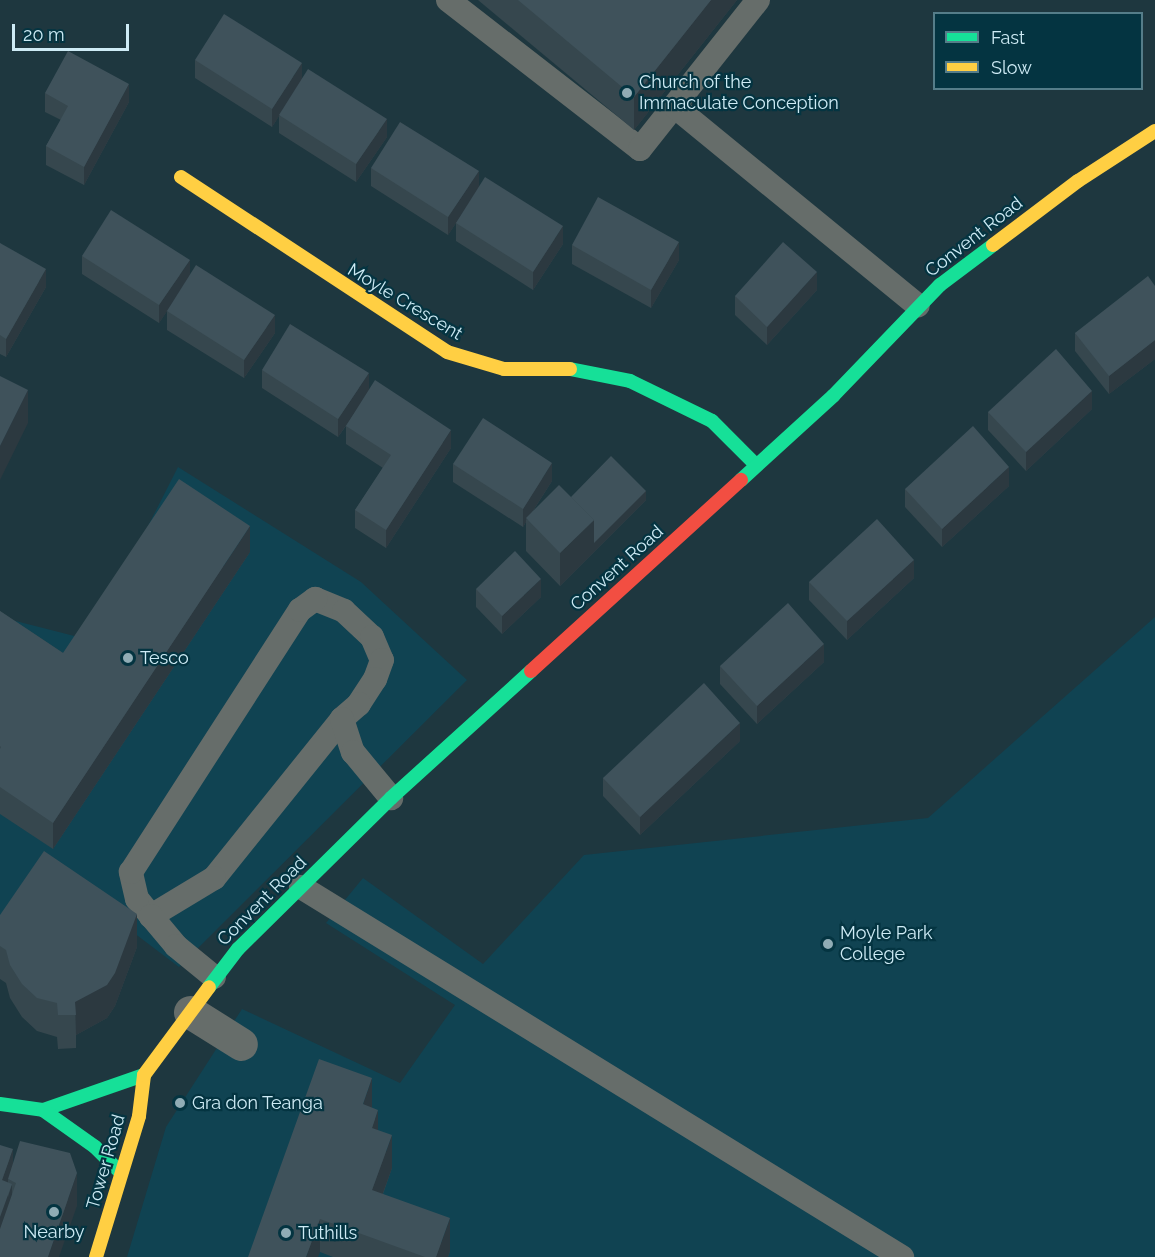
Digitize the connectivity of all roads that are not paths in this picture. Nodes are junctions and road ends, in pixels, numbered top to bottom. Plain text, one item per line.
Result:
1 (448, 0) edge
2 (758, 0) edge
3 (674, 106) junction
4 (1155, 131) edge
5 (181, 177) dead end
6 (918, 306) junction
7 (756, 465) junction
8 (342, 719) junction
9 (391, 798) junction
10 (301, 887) junction
11 (151, 916) junction
12 (214, 977) junction
13 (190, 1012) junction
14 (241, 1044) dead end
15 (144, 1075) junction
16 (0, 1104) edge
17 (43, 1110) junction
18 (121, 1173) junction
19 (96, 1257) edge
20 (902, 1257) edge

1 - 3 lane
2 - 3 lane
3 - 6 lane
4 - 6 street, Convent Road
5 - 7 street, Moyle Crescent
6 - 7 street, Convent Road
7 - 9 street, Convent Road
8 - 9 lane
8 - 11 lane
8 - 11 lane
9 - 10 street, Convent Road
10 - 12 street, Convent Road
10 - 20 lane
11 - 12 lane
12 - 13 street, Convent Road
13 - 14 street
13 - 15 street, Convent Road
15 - 17 street
15 - 18 street, Tower Road
16 - 17 street
17 - 18 street
18 - 19 street, Tower Road

